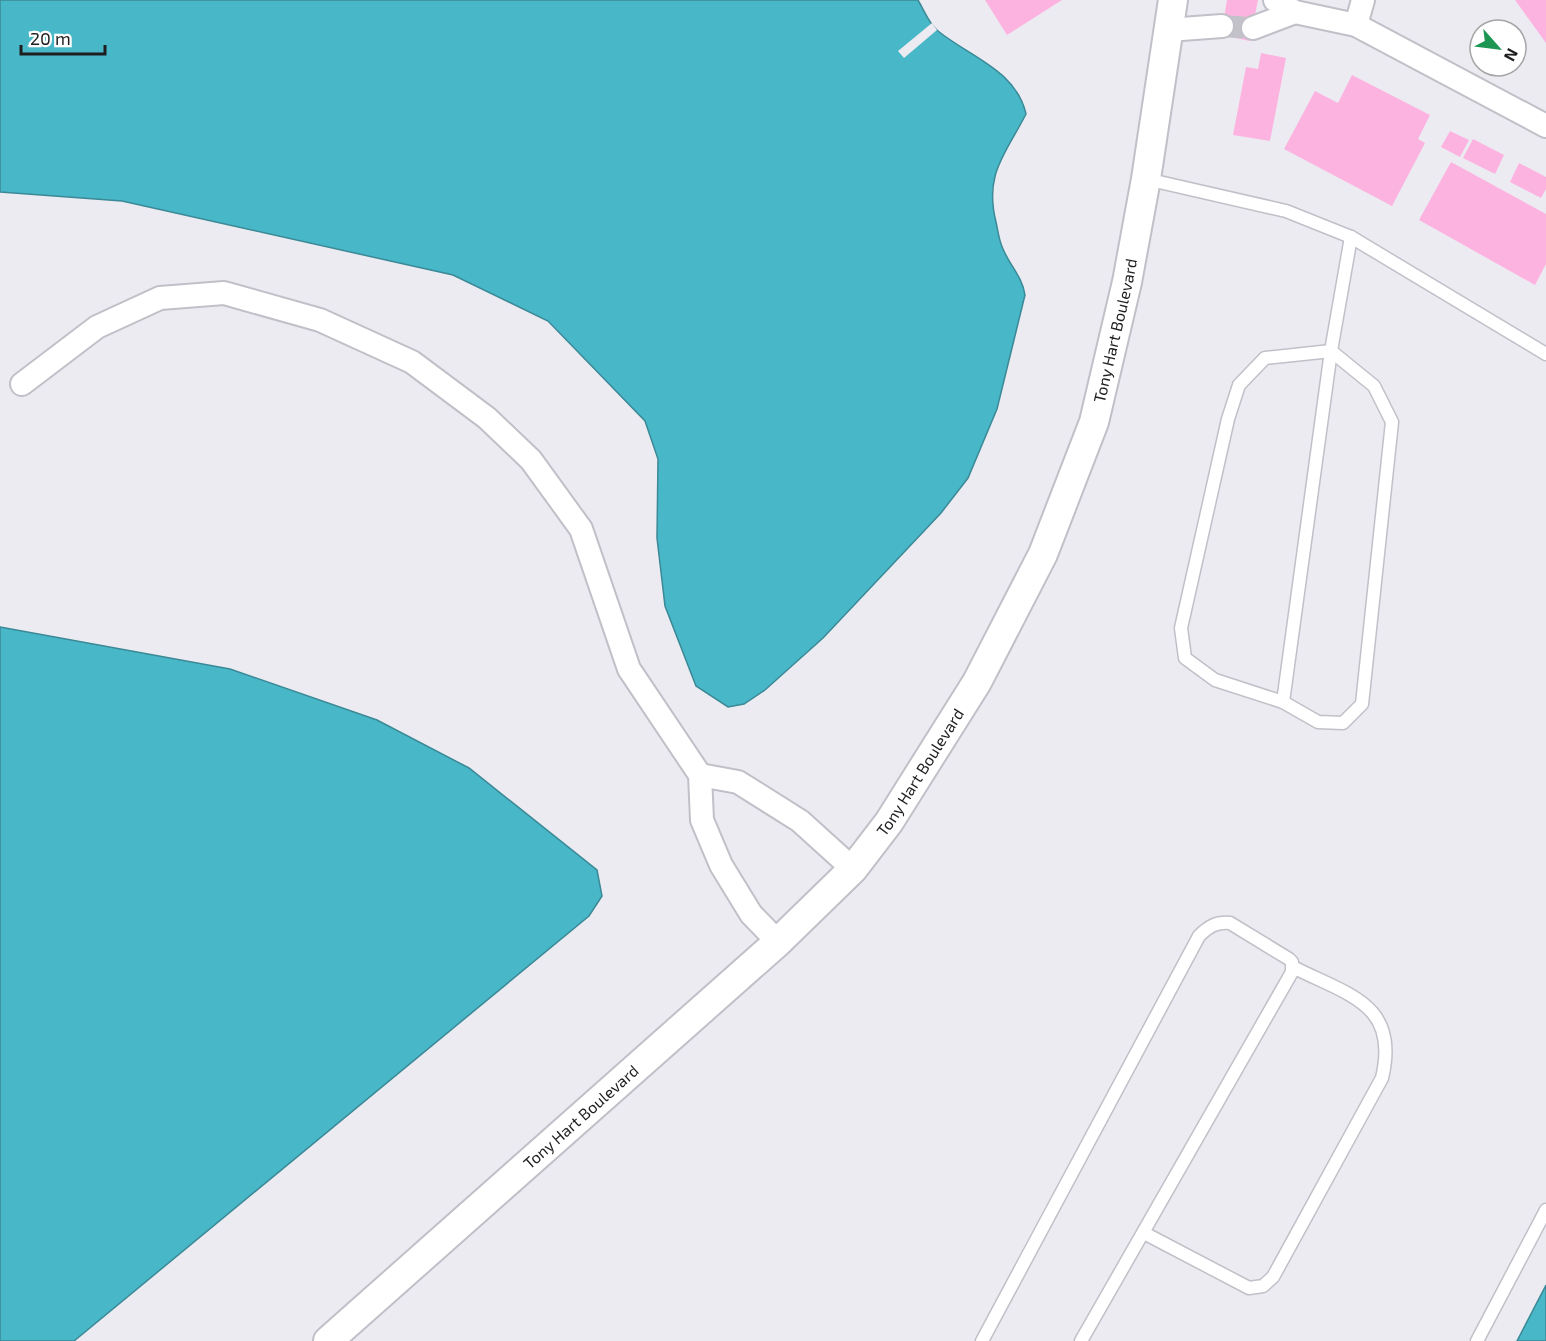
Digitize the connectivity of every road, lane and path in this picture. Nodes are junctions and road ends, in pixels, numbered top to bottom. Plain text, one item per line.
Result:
1 (1173, 0) edge
2 (1363, 0) edge
3 (1285, 6) edge
4 (1356, 25) junction
5 (1222, 26) tunnel mouth
6 (1253, 28) tunnel mouth
7 (1168, 30) junction
8 (1546, 126) edge
9 (1146, 179) junction
10 (1351, 237) junction
11 (1331, 351) junction
12 (1546, 354) edge
13 (22, 384) dead end
14 (1283, 702) junction
15 (700, 775) junction
16 (853, 869) junction
17 (778, 942) junction
18 (1293, 967) junction
19 (1546, 1210) edge
20 (1144, 1233) junction
21 (328, 1341) edge
22 (982, 1341) edge
23 (1081, 1341) edge
24 (1477, 1341) edge

1 - 7 street, Tony Hart Boulevard
2 - 4 street
3 - 4 street
3 - 6 street
4 - 8 street
5 - 7 street
7 - 9 street, Tony Hart Boulevard
9 - 10 lane
9 - 16 street, Tony Hart Boulevard
10 - 11 lane
10 - 12 lane
11 - 14 lane
11 - 14 lane
11 - 14 lane
13 - 15 street
15 - 16 street
15 - 17 street
16 - 17 street, Tony Hart Boulevard
17 - 21 street, Tony Hart Boulevard
18 - 20 lane
18 - 20 lane
18 - 22 lane
19 - 24 lane
20 - 23 lane

